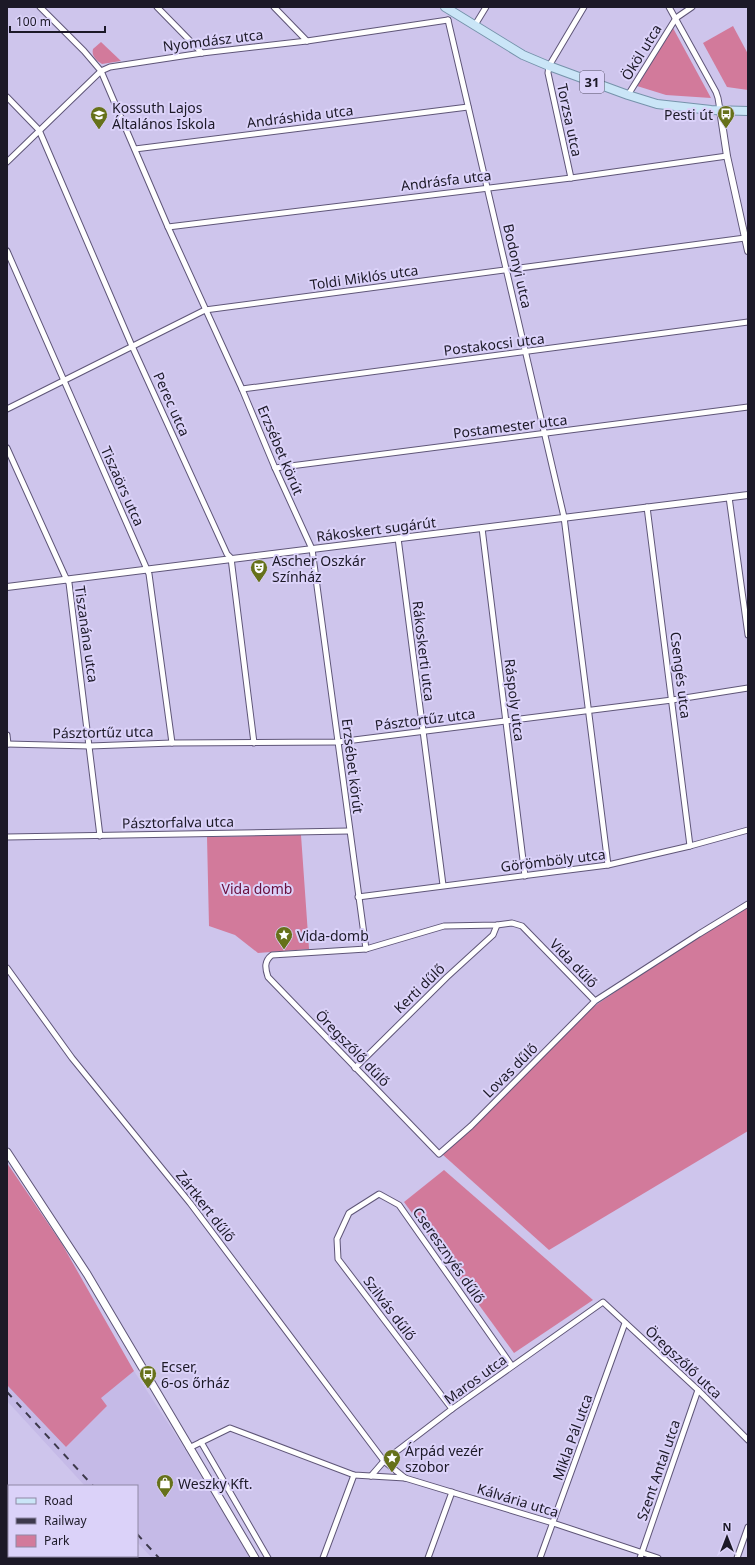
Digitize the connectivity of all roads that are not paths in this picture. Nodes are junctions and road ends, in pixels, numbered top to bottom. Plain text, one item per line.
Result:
1 (40, 7) edge
2 (157, 7) edge
3 (274, 7) edge
4 (486, 7) edge
5 (584, 7) edge
6 (669, 7) edge
7 (692, 7) edge
8 (448, 9) edge
9 (676, 18) junction
10 (448, 20) junction
11 (475, 25) junction
12 (307, 41) junction
13 (202, 53) junction
14 (549, 66) junction
15 (101, 71) junction
16 (628, 95) junction
17 (7, 97) edge
18 (468, 107) junction
19 (720, 110) junction
20 (748, 111) edge
21 (39, 130) junction
22 (135, 149) junction
23 (727, 156) junction
24 (7, 162) edge
25 (571, 178) junction
26 (487, 187) junction
27 (168, 227) junction
28 (745, 238) junction
29 (7, 251) edge
30 (748, 251) edge
31 (506, 270) junction
32 (205, 310) junction
33 (748, 322) edge
34 (132, 346) junction
35 (525, 352) junction
36 (63, 380) junction
37 (242, 388) junction
38 (748, 407) edge
39 (7, 409) edge
40 (544, 434) junction
41 (7, 448) edge
42 (275, 468) junction
43 (748, 494) edge
44 (729, 497) junction
45 (647, 507) junction
46 (564, 518) junction
47 (482, 528) junction
48 (398, 538) junction
49 (312, 548) junction
50 (231, 558) junction
51 (147, 570) junction
52 (68, 580) junction
53 (7, 587) edge
54 (748, 635) edge
55 (748, 688) edge
56 (672, 700) junction
57 (588, 710) junction
58 (506, 720) junction
59 (423, 731) junction
60 (7, 735) edge
61 (338, 742) junction
62 (172, 743) junction
63 (254, 743) junction
64 (8, 744) edge
65 (90, 746) junction
66 (748, 830) edge
67 (349, 831) junction
68 (100, 836) junction
69 (7, 837) edge
70 (690, 846) junction
71 (608, 865) junction
72 (526, 876) junction
73 (442, 885) junction
74 (358, 897) junction
75 (748, 904) edge
76 (497, 925) junction
77 (366, 950) junction
78 (272, 955) joint
79 (7, 968) edge
80 (595, 1001) junction
81 (355, 1068) junction
82 (7, 1152) edge
83 (438, 1154) joint
84 (349, 1213) joint
85 (603, 1302) joint
86 (625, 1323) junction
87 (512, 1366) junction
88 (698, 1390) junction
89 (452, 1409) junction
90 (748, 1440) edge
91 (201, 1442) junction
92 (189, 1448) junction
93 (384, 1461) junction
94 (354, 1475) junction
95 (371, 1476) junction
96 (405, 1478) junction
97 (452, 1492) junction
98 (553, 1523) junction
99 (748, 1527) edge
100 (641, 1555) edge
101 (255, 1558) edge
102 (268, 1558) edge
103 (323, 1558) edge
104 (428, 1558) edge
105 (540, 1558) edge
106 (658, 1558) edge
107 (737, 1558) edge

1 - 15 street, Erzsébet körút
2 - 13 street
3 - 12 street
4 - 11 street
5 - 14 street
6 - 9 street
7 - 9 street, Ököl utca
8 - 10 street
8 - 11 main road, 31
9 - 16 street, Ököl utca
9 - 19 street
10 - 12 street, Nyomdász utca
10 - 18 street, Bodonyi utca
11 - 14 main road, 31
12 - 13 street, Nyomdász utca
13 - 15 street, Nyomdász utca
14 - 16 main road, 31
14 - 25 street, Torzsa utca
15 - 21 street, Nyomdász utca
15 - 22 street, Erzsébet körút
16 - 19 main road, 31
17 - 21 street, Perec utca
18 - 22 street, Andráshida utca
18 - 26 street, Bodonyi utca
19 - 20 main road, 31
19 - 23 street
21 - 24 street, Nyomdász utca
21 - 34 street, Perec utca
22 - 27 street, Erzsébet körút
23 - 25 street, Andrásfa utca
23 - 28 street
25 - 26 street, Andrásfa utca
26 - 27 street, Andrásfa utca
26 - 31 street, Bodonyi utca
27 - 32 street, Erzsébet körút
28 - 30 street
28 - 31 street, Toldi Miklós utca
29 - 36 street, Tiszaörs utca
31 - 32 street, Toldi Miklós utca
31 - 35 street, Bodonyi utca
32 - 34 street, Toldi Miklós utca
32 - 37 street, Erzsébet körút
33 - 35 street, Postakocsi utca
34 - 36 street, Toldi Miklós utca
34 - 50 street, Perec utca
35 - 37 street, Postakocsi utca
35 - 40 street, Bodonyi utca
36 - 39 street, Toldi Miklós utca
36 - 51 street, Tiszaörs utca
37 - 42 street, Erzsébet körút
38 - 40 street, Postamester utca
40 - 42 street, Postamester utca
40 - 46 street, Bodonyi utca
41 - 52 street, Tiszanána utca
42 - 49 street, Erzsébet körút
43 - 44 street, Rákoskert sugárút
44 - 45 street, Rákoskert sugárút
44 - 54 street
45 - 46 street, Rákoskert sugárút
45 - 56 street, Csengés utca
46 - 47 street, Rákoskert sugárút
46 - 57 street, Bodonyi utca
47 - 48 street, Rákoskert sugárút
47 - 58 street, Ráspoly utca
48 - 49 street, Rákoskert sugárút
48 - 59 street, Rákoskerti utca
49 - 50 street, Rákoskert sugárút
49 - 61 street, Erzsébet körút
50 - 51 street, Rákoskert sugárút
50 - 63 street, Perec utca
51 - 52 street, Rákoskert sugárút
51 - 62 street, Tiszaörs utca
52 - 53 street, Rákoskert sugárút
52 - 65 street, Tiszanána utca
55 - 56 street, Pásztortűz utca
56 - 57 street, Pásztortűz utca
56 - 70 street, Csengés utca
57 - 58 street, Pásztortűz utca
57 - 71 street, Bodonyi utca
58 - 59 street, Pásztortűz utca
58 - 72 street, Ráspoly utca
59 - 61 street, Pásztortűz utca
59 - 73 street, Rákoskerti utca
60 - 64 street
61 - 63 street, Pásztortűz utca
61 - 67 street, Erzsébet körút
62 - 63 street, Pásztortűz utca
62 - 65 street, Pásztortűz utca
64 - 65 street, Pásztortűz utca
65 - 68 street, Tiszanána utca
66 - 70 street, Görömböly utca
67 - 68 street, Pásztorfalva utca
67 - 74 street, Erzsébet körút
68 - 69 street, Pásztorfalva utca
70 - 71 street, Görömböly utca
71 - 72 street, Görömböly utca
72 - 73 street, Görömböly utca
73 - 74 street, Görömböly utca
74 - 77 street, Erzsébet körút
75 - 80 street, Vida dűlő
76 - 77 street, Vida dűlő
76 - 80 street, Vida dűlő
76 - 81 street, Kerti dűlő
77 - 78 street, Vida dűlő
78 - 81 street, Öregszőlő dűlő
79 - 93 street, Zártkert dűlő
80 - 83 street, Lovas dűlő
81 - 83 street, Öregszőlő dűlő
82 - 92 main road
84 - 87 street, Cseresznyés dűlő
84 - 89 street, Szilvás dűlő
85 - 86 street, Öregszőlő utca
85 - 87 street, Maros utca
86 - 88 street, Öregszőlő utca
86 - 98 street, Mikla Pál utca
87 - 89 street, Maros utca
88 - 90 street, Öregszőlő utca
88 - 100 street, Szent Antal utca
89 - 93 street, Maros utca
91 - 92 street, Kálvária utca
91 - 94 street, Kálvária utca
91 - 102 street
92 - 101 main road
93 - 95 street, Maros utca
93 - 96 street
94 - 95 street, Kálvária utca
94 - 103 street
95 - 96 street, Kálvária utca
96 - 97 street, Kálvária utca
97 - 98 street, Kálvária utca
97 - 104 street
98 - 100 street, Kálvária utca
98 - 105 street, Mikla Pál utca
99 - 107 street
100 - 106 street, Kálvária utca

